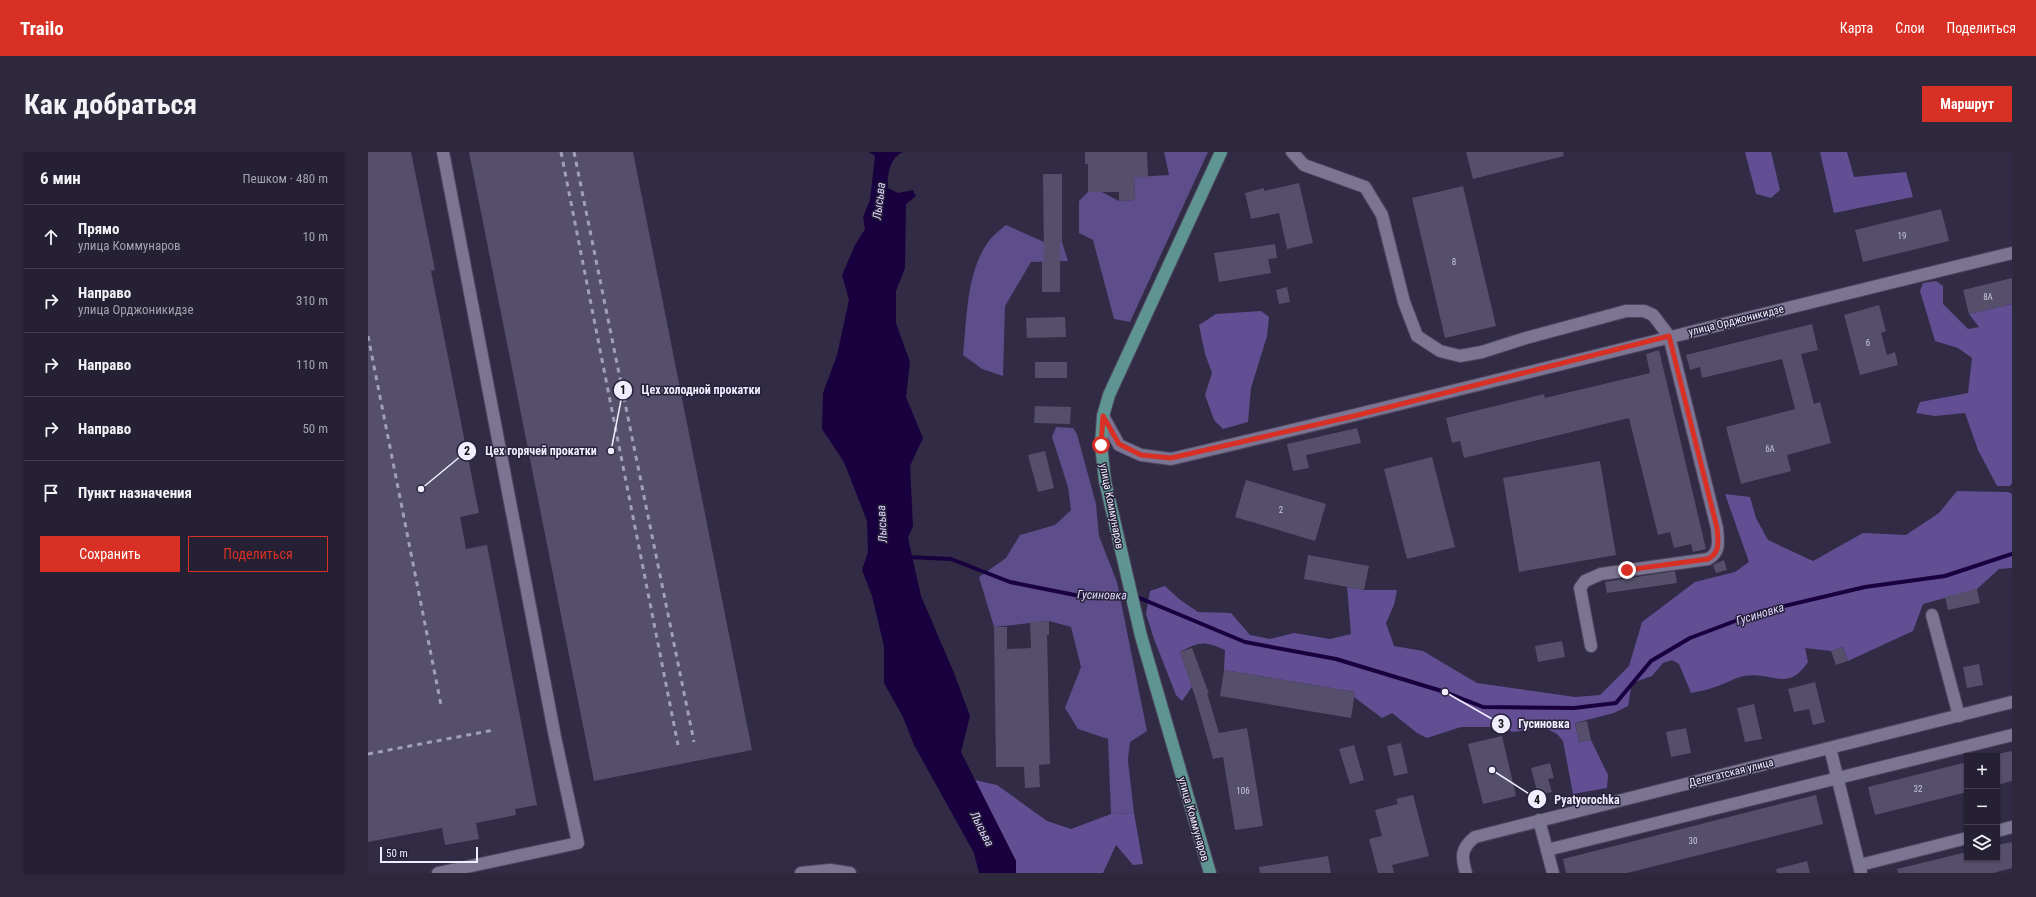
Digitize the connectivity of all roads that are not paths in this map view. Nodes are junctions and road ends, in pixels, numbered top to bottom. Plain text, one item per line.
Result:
1 (443, 152) edge
2 (1221, 152) edge
3 (1292, 152) edge
4 (2012, 253) edge
5 (1669, 336) junction
6 (1103, 416) junction
7 (1932, 615) dead end
8 (1591, 646) dead end
9 (2012, 702) edge
10 (1959, 716) junction
11 (2012, 735) edge
12 (1830, 748) junction
13 (1838, 778) junction
14 (1539, 820) junction
15 (2012, 827) edge
16 (2000, 830) edge
17 (1964, 839) edge
18 (1547, 850) junction
19 (1861, 869) edge
20 (438, 873) edge
21 (801, 873) edge
22 (850, 873) edge
23 (1210, 873) edge
24 (1466, 873) edge
25 (1552, 873) edge

1 - 20 street
2 - 6 main road, улица Коммунаров
3 - 5 street
4 - 5 street, улица Орджоникидзе
5 - 6 street, улица Орджоникидзе
5 - 8 street
6 - 23 main road, улица Коммунаров
7 - 10 street
9 - 10 street, Делегатская улица
10 - 12 street, Делегатская улица
11 - 13 street
12 - 13 street
12 - 14 street, Делегатская улица
13 - 18 street
13 - 19 street
14 - 18 street
14 - 24 street, Делегатская улица
15 - 16 street
17 - 19 street
18 - 25 street
21 - 22 street

